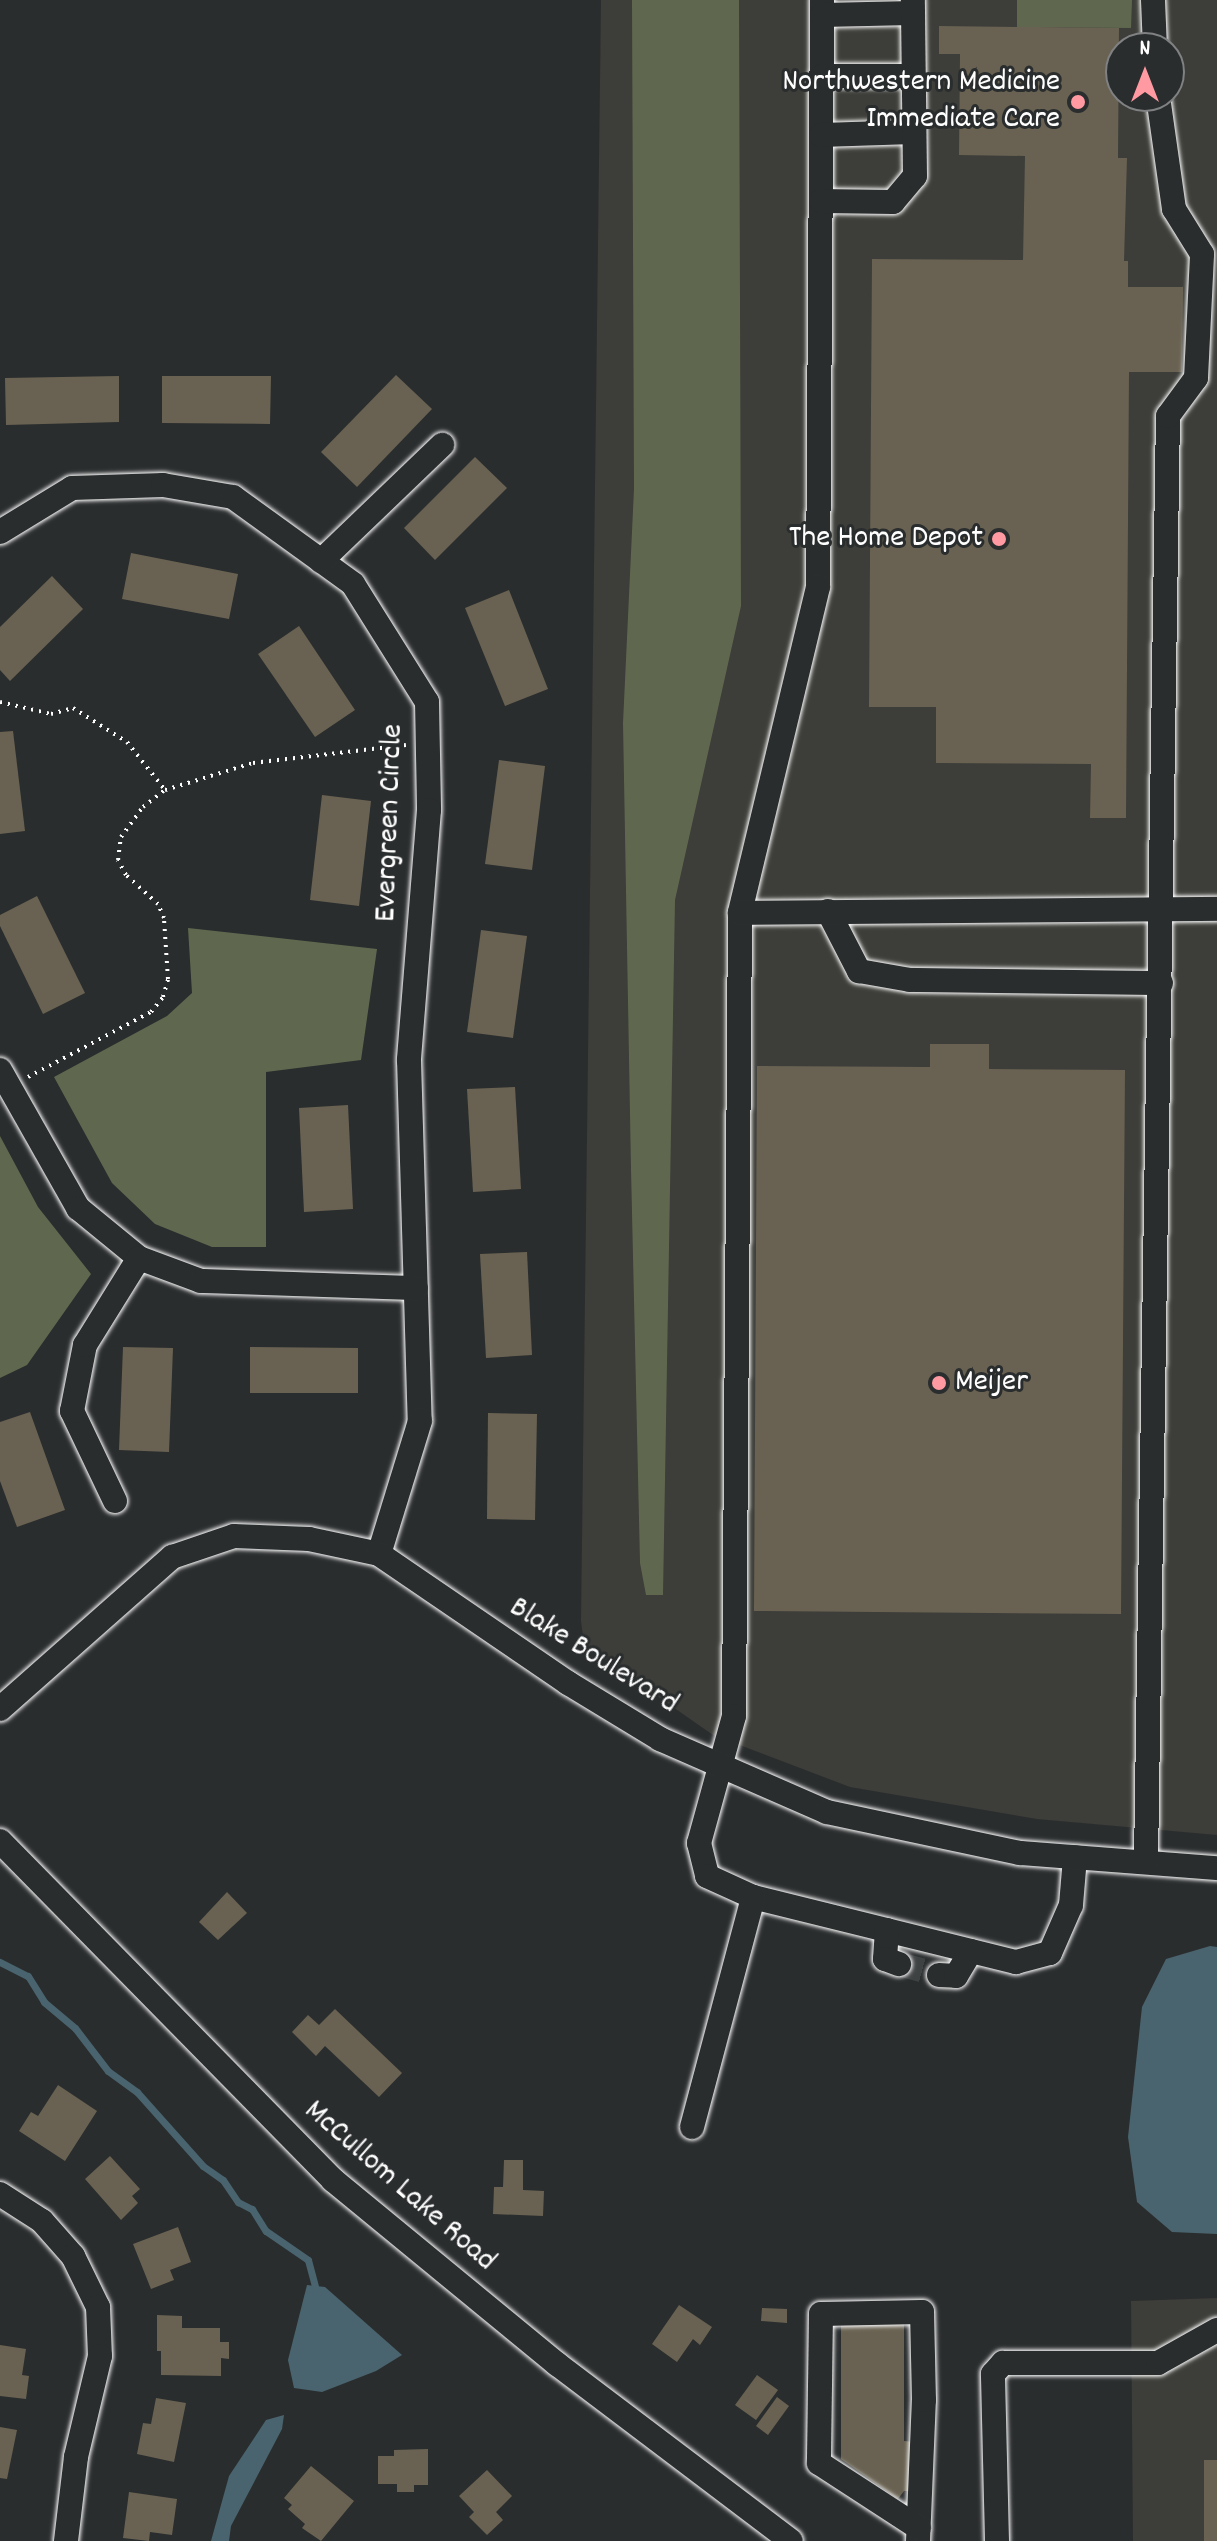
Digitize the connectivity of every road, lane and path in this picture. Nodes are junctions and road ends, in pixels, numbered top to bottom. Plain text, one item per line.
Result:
1 (1153, 0) edge
2 (913, 6) edge
3 (822, 7) edge
4 (1154, 32) edge
5 (822, 76) junction
6 (914, 76) junction
7 (1160, 112) edge
8 (914, 132) junction
9 (821, 135) junction
10 (821, 201) junction
11 (1210, 254) edge
12 (442, 445) dead end
13 (0, 532) edge
14 (321, 561) junction
15 (0, 702) edge
16 (428, 743) junction
17 (165, 790) junction
18 (1162, 909) junction
19 (1217, 909) edge
20 (828, 911) junction
21 (740, 913) junction
22 (1161, 983) junction
23 (5, 1078) edge
24 (139, 1258) junction
25 (416, 1288) junction
26 (115, 1501) dead end
27 (379, 1554) junction
28 (0, 1709) edge
29 (722, 1766) junction
30 (0, 1841) edge
31 (1075, 1857) junction
32 (1146, 1862) junction
33 (1217, 1868) edge
34 (753, 1897) junction
35 (887, 1930) junction
36 (971, 1951) junction
37 (899, 1964) dead end
38 (939, 1975) dead end
39 (692, 2127) dead end
40 (0, 2194) edge
41 (1217, 2330) edge
42 (918, 2535) edge
43 (66, 2541) edge
44 (791, 2541) edge
45 (997, 2541) edge

1 - 4 street
2 - 3 street
2 - 6 street
3 - 5 street
5 - 6 street
5 - 9 street
6 - 8 street
7 - 11 street
8 - 9 street
8 - 10 street
9 - 10 street
10 - 21 street
11 - 18 street
12 - 14 street
13 - 14 street, Evergreen Circle
14 - 16 street, Evergreen Circle
15 - 17 path
16 - 17 path
16 - 25 street, Evergreen Circle
17 - 23 path
18 - 19 street
18 - 20 street
18 - 22 street
20 - 21 street
20 - 22 street
21 - 29 street
22 - 32 street
23 - 24 street
24 - 25 street
24 - 26 street
25 - 27 street, Evergreen Circle
27 - 28 street, Blake Boulevard
27 - 29 street, Blake Boulevard
29 - 31 street, Blake Boulevard
29 - 34 street
30 - 44 street, McCullom Lake Road
31 - 32 street, Blake Boulevard
31 - 36 street
32 - 33 street, Blake Boulevard
34 - 35 street
34 - 39 street
35 - 36 street
35 - 37 street
36 - 38 street
40 - 43 street
41 - 45 street
42 - 42 street

